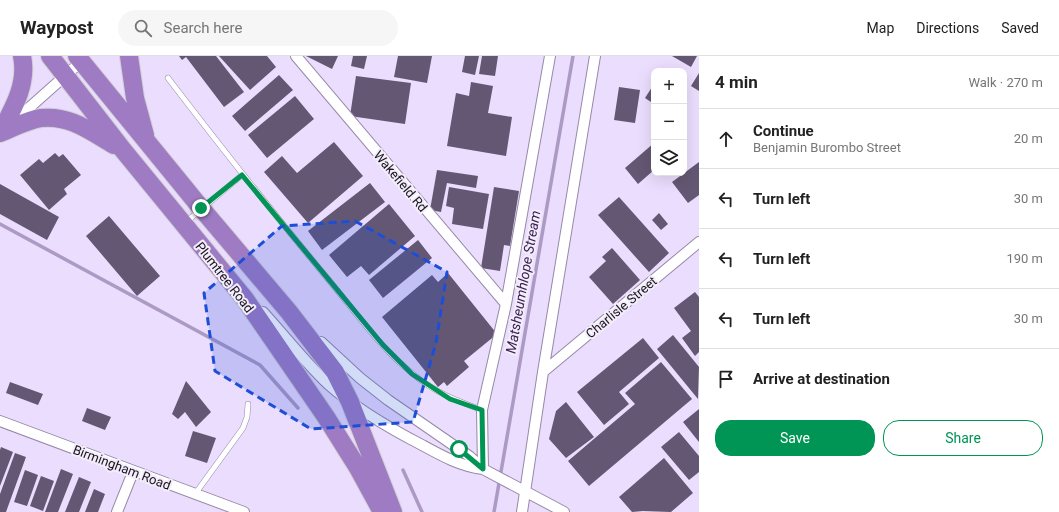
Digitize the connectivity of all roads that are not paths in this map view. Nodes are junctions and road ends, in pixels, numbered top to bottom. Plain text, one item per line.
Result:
1 (22, 56) edge
2 (50, 56) edge
3 (129, 56) edge
4 (296, 56) edge
5 (550, 56) edge
6 (595, 56) edge
7 (82, 58) edge
8 (66, 75) junction
9 (168, 78) dead end
10 (0, 133) edge
11 (147, 143) junction
12 (123, 150) junction
13 (242, 175) junction
14 (201, 208) junction
15 (184, 224) junction
16 (699, 242) edge
17 (244, 299) junction
18 (506, 304) junction
19 (289, 312) junction
20 (543, 372) junction
21 (350, 402) junction
22 (248, 404) dead end
23 (482, 410) junction
24 (0, 421) edge
25 (486, 471) junction
26 (133, 472) junction
27 (521, 489) junction
28 (196, 494) junction
29 (117, 512) edge
30 (244, 512) edge
31 (382, 512) edge
32 (393, 512) edge
33 (522, 512) edge
34 (564, 512) edge

1 - 10 highway
2 - 8 highway, Plumtree Road
3 - 11 highway
4 - 18 street, Wakefield Rd
5 - 18 street
6 - 20 street
7 - 8 street
7 - 11 highway, Plumtree Road
8 - 10 street
8 - 12 highway, Plumtree Road
9 - 13 lane
10 - 12 highway
11 - 14 highway, Plumtree Road
12 - 15 highway, Plumtree Road
13 - 14 lane
13 - 23 lane
14 - 15 lane
14 - 19 highway, Plumtree Road
15 - 17 highway, Plumtree Road
16 - 20 street, Charlisle Street
17 - 21 street
17 - 31 highway, Plumtree Road
18 - 23 street
19 - 21 highway, Plumtree Road
19 - 25 street
20 - 27 street
21 - 25 street
21 - 32 highway, Plumtree Road
22 - 28 lane
23 - 25 street
24 - 26 street, Birmingham Road
25 - 27 street
26 - 28 street, Birmingham Road
26 - 29 street
27 - 33 street
27 - 34 street
28 - 30 street, Birmingham Road

